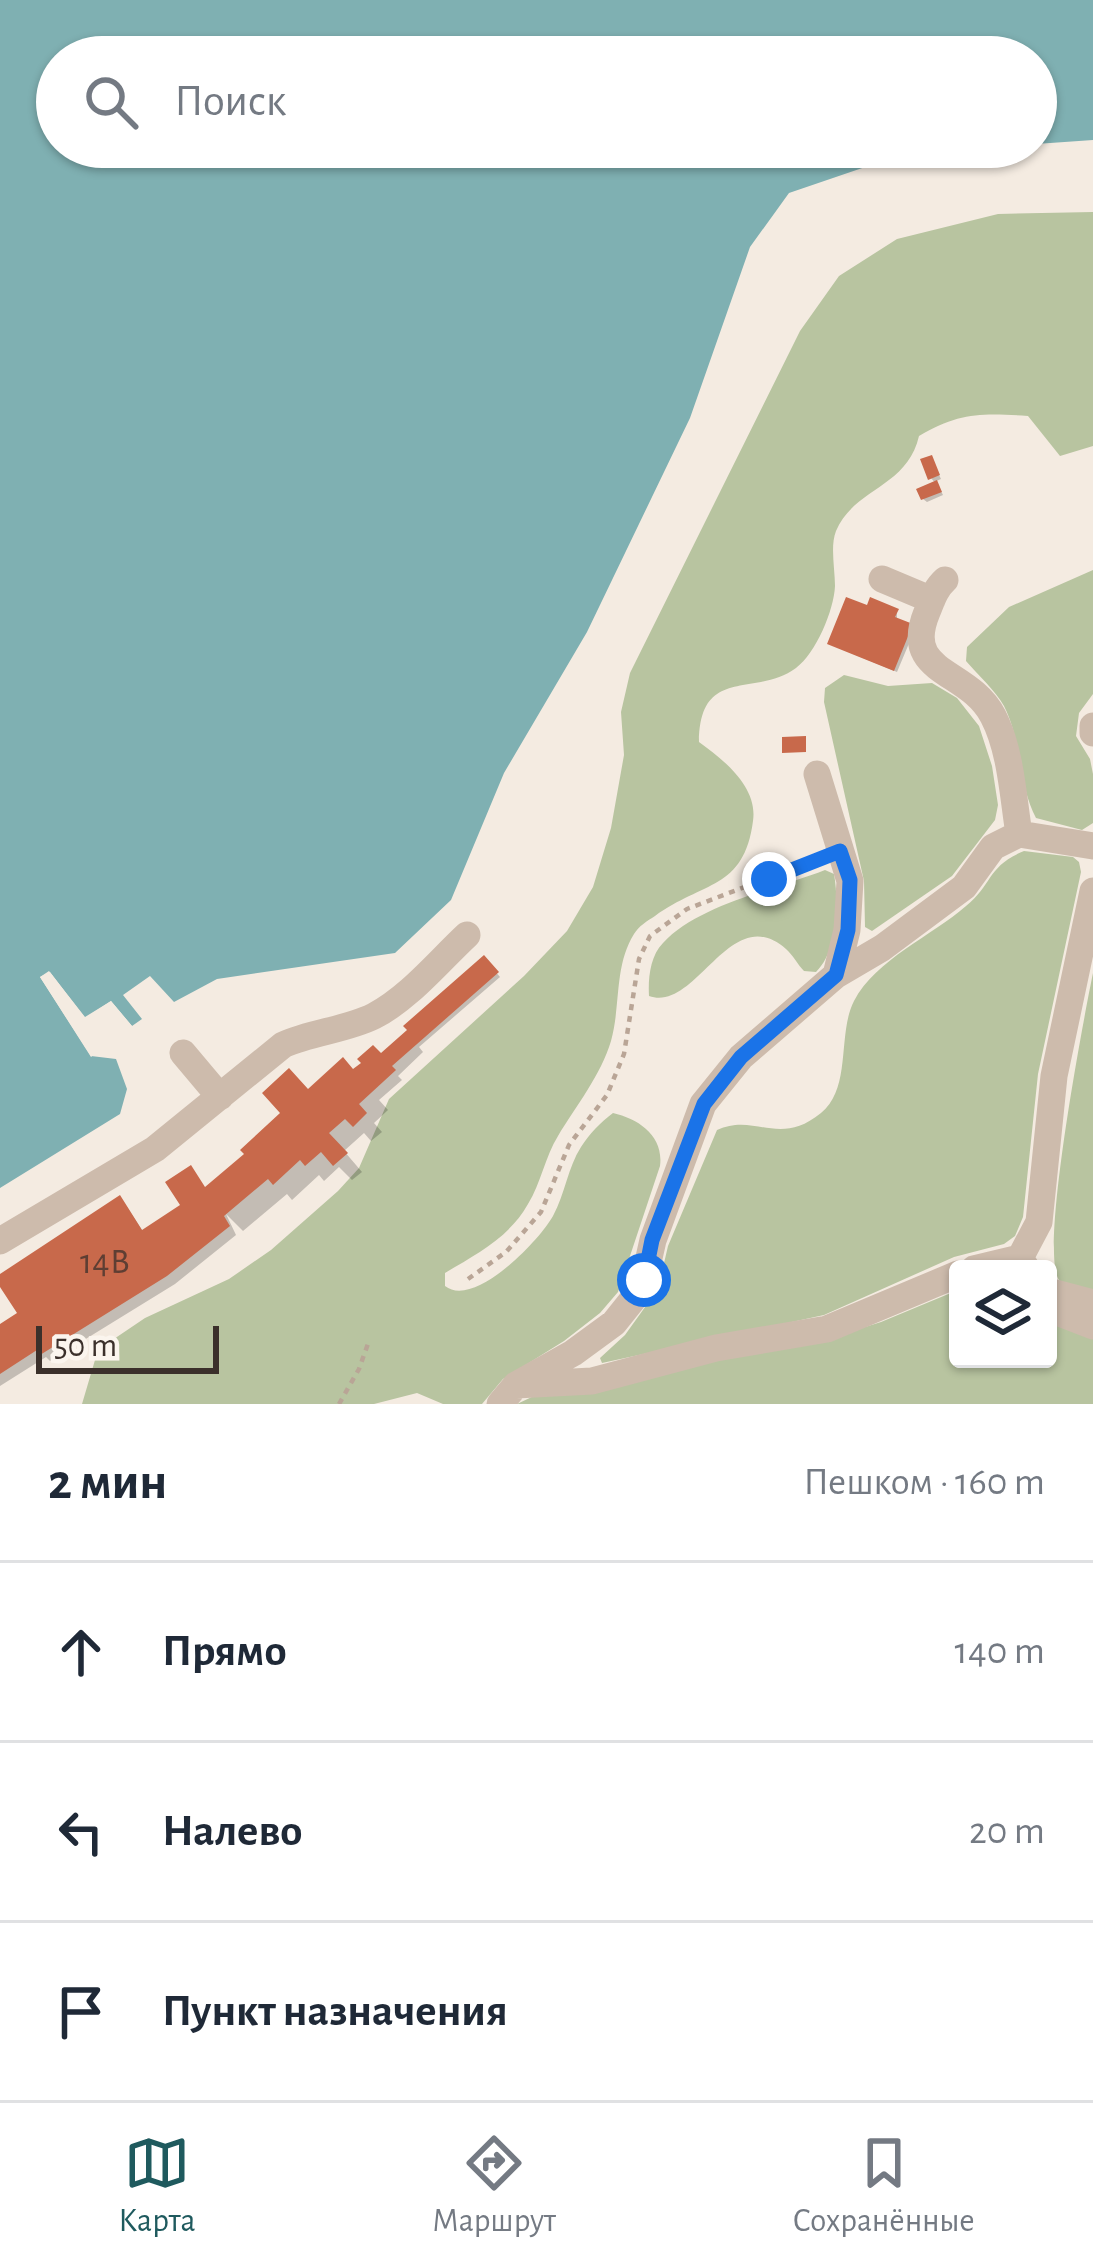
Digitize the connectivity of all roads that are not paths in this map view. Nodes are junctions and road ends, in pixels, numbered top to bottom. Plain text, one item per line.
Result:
1 (882, 579) dead end
2 (817, 775) dead end
3 (1019, 834) junction
4 (1093, 846) edge
5 (1093, 891) edge
6 (467, 934) dead end
7 (836, 975) junction
8 (183, 1053) dead end
9 (220, 1097) junction
10 (0, 1241) edge
11 (1024, 1260) edge
12 (949, 1278) edge
13 (1057, 1293) edge
14 (1093, 1303) edge
15 (1057, 1309) edge
16 (1093, 1326) edge
17 (508, 1395) edge

1 - 3 lane
2 - 7 lane
3 - 4 lane
3 - 7 lane
5 - 11 lane
6 - 9 lane
7 - 17 lane
8 - 9 lane
9 - 10 lane
12 - 17 lane
13 - 14 lane
15 - 16 lane

